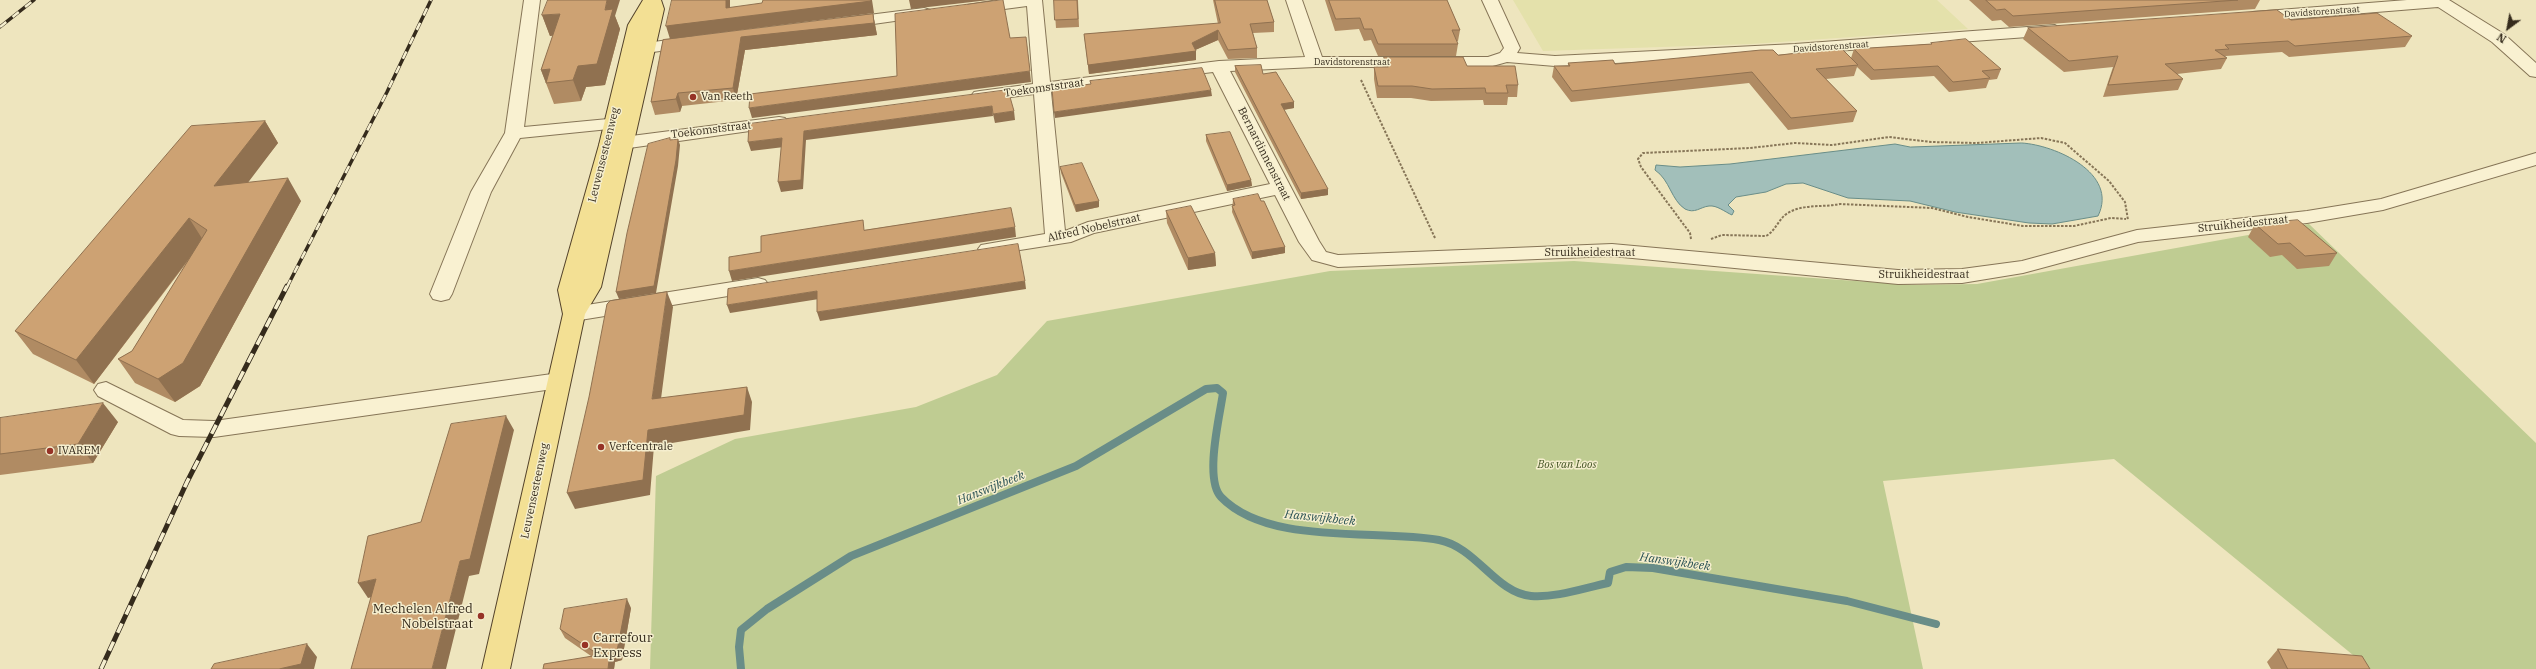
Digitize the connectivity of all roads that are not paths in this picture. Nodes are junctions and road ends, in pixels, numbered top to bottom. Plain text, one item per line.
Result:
1 (532, 0) edge
2 (652, 0) edge
3 (1034, 0) edge
4 (1294, 0) edge
5 (1490, 0) edge
6 (2440, 1) edge
7 (2239, 18) edge
8 (831, 25) edge
9 (2072, 29) edge
10 (708, 40) edge
11 (638, 49) junction
12 (1506, 57) junction
13 (1315, 62) junction
14 (1219, 66) junction
15 (2536, 72) edge
16 (1043, 88) junction
17 (964, 98) edge
18 (798, 119) edge
19 (621, 122) junction
20 (514, 133) junction
21 (616, 144) junction
22 (2536, 158) edge
23 (1281, 188) junction
24 (1056, 238) junction
25 (1309, 242) joint
26 (970, 252) edge
27 (774, 282) edge
28 (440, 294) dead end
29 (574, 314) junction
30 (559, 381) junction
31 (106, 390) dead end
32 (496, 669) edge

1 - 20 street
2 - 11 main road, Leuvensesteenweg
3 - 8 street
3 - 16 street
4 - 13 street
5 - 12 street
6 - 7 street, Davidstorenstraat
6 - 15 street
9 - 12 street, Davidstorenstraat
10 - 11 street
11 - 19 main road, Leuvensesteenweg
12 - 13 street, Davidstorenstraat
13 - 14 street, Davidstorenstraat
14 - 16 street, Toekomststraat
14 - 23 street, Bernardinnenstraat
16 - 17 street, Toekomststraat
16 - 24 street
18 - 21 street, Toekomststraat
19 - 20 street
19 - 21 main road, Leuvensesteenweg
20 - 28 street
21 - 29 main road, Leuvensesteenweg
22 - 25 street, Struikheidestraat
23 - 24 street, Alfred Nobelstraat
23 - 25 street, Bernardinnenstraat
24 - 26 street, Alfred Nobelstraat
27 - 29 street
29 - 30 main road, Leuvensesteenweg
30 - 31 street
30 - 32 main road, Leuvensesteenweg

